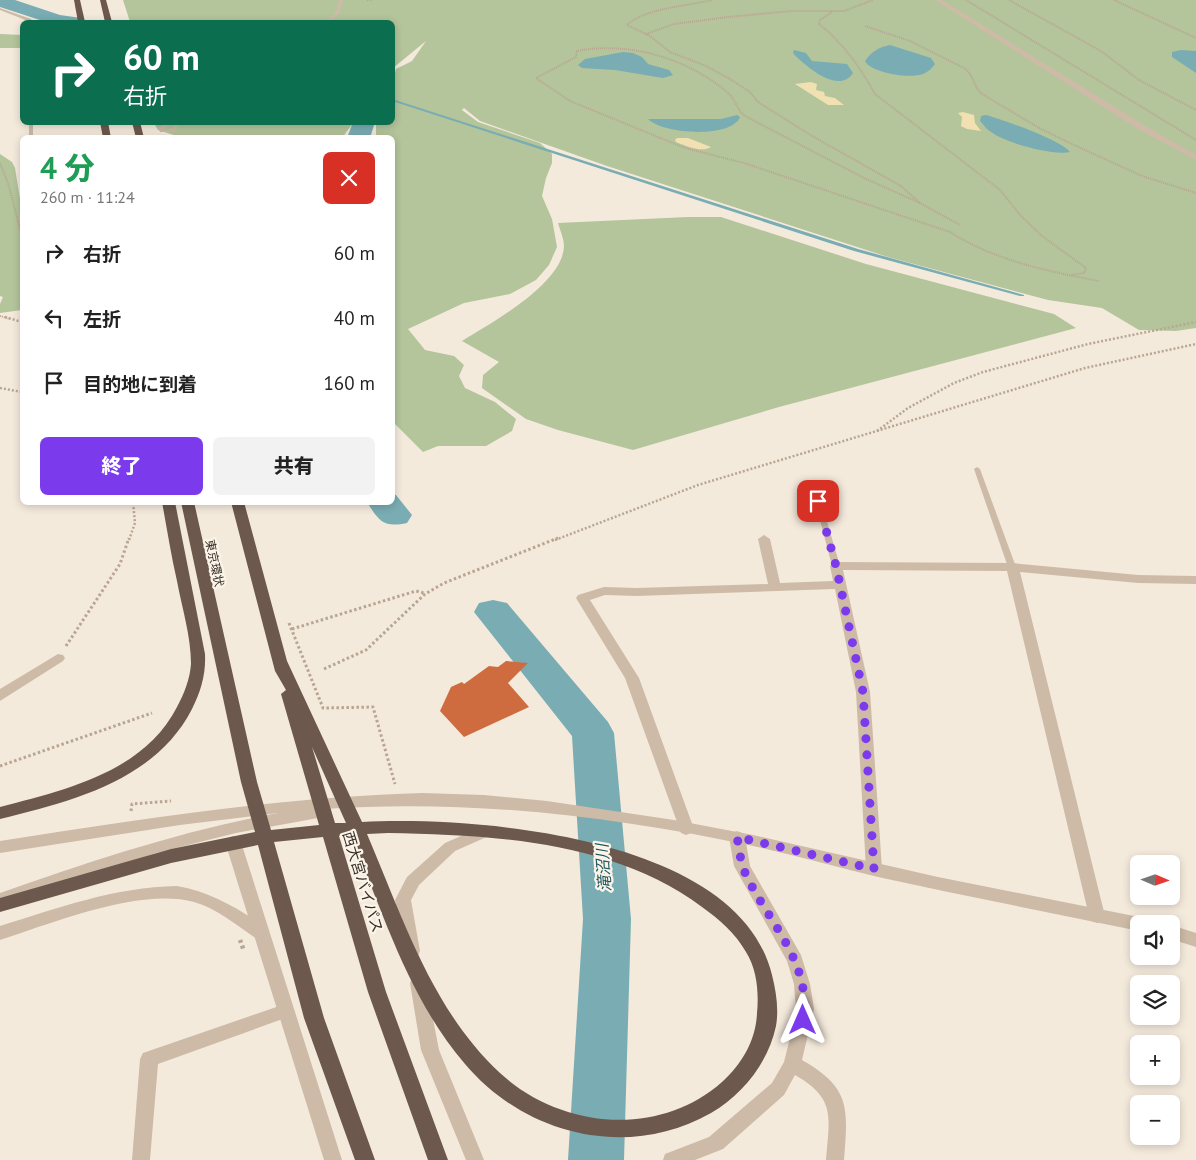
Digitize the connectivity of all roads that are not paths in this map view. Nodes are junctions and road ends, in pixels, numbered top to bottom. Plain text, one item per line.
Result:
1 (77, 0) edge
2 (103, 0) edge
3 (341, 0) edge
4 (938, 0) edge
5 (0, 9) edge
6 (30, 20) edge
7 (82, 20) edge
8 (108, 20) edge
9 (330, 20) edge
10 (1196, 158) edge
11 (977, 469) dead end
12 (818, 501) dead end
13 (169, 505) edge
14 (188, 505) edge
15 (238, 505) edge
16 (764, 539) dead end
17 (836, 566) junction
18 (1012, 567) junction
19 (1196, 580) edge
20 (840, 585) junction
21 (775, 587) junction
22 (58, 658) road end
23 (280, 662) junction
24 (0, 696) edge
25 (400, 793) junction
26 (0, 813) edge
27 (686, 829) junction
28 (486, 831) junction
29 (737, 837) junction
30 (233, 842) junction
31 (0, 847) edge
32 (874, 869) junction
33 (0, 900) edge
34 (0, 905) edge
35 (1097, 916) junction
36 (1130, 922) edge
37 (260, 932) junction
38 (0, 933) edge
39 (1180, 935) edge
40 (1196, 940) edge
41 (285, 1011) junction
42 (792, 1064) junction
43 (141, 1160) edge
44 (332, 1160) edge
45 (365, 1160) edge
46 (438, 1160) edge
47 (475, 1160) edge
48 (672, 1160) edge
49 (835, 1160) edge

1 - 7 highway
2 - 8 highway
3 - 9 lane
4 - 10 street
5 - 6 lane
11 - 18 lane
12 - 17 lane
13 - 26 highway
14 - 45 highway, 東京環状
15 - 23 highway, 西大宮バイパス
16 - 21 street
17 - 18 street
17 - 20 street
18 - 19 street
18 - 35 street
20 - 21 street
20 - 32 street
21 - 27 street
22 - 24 street
23 - 28 highway
23 - 46 highway, 西大宮バイパス
25 - 27 street
25 - 31 street
25 - 33 street
27 - 29 street
28 - 30 highway
28 - 47 street
29 - 32 street
29 - 42 street
30 - 34 highway
30 - 37 street
32 - 35 street
35 - 36 street
37 - 38 street
37 - 41 street
39 - 40 street
41 - 43 street
41 - 44 street
42 - 48 street
42 - 49 street

